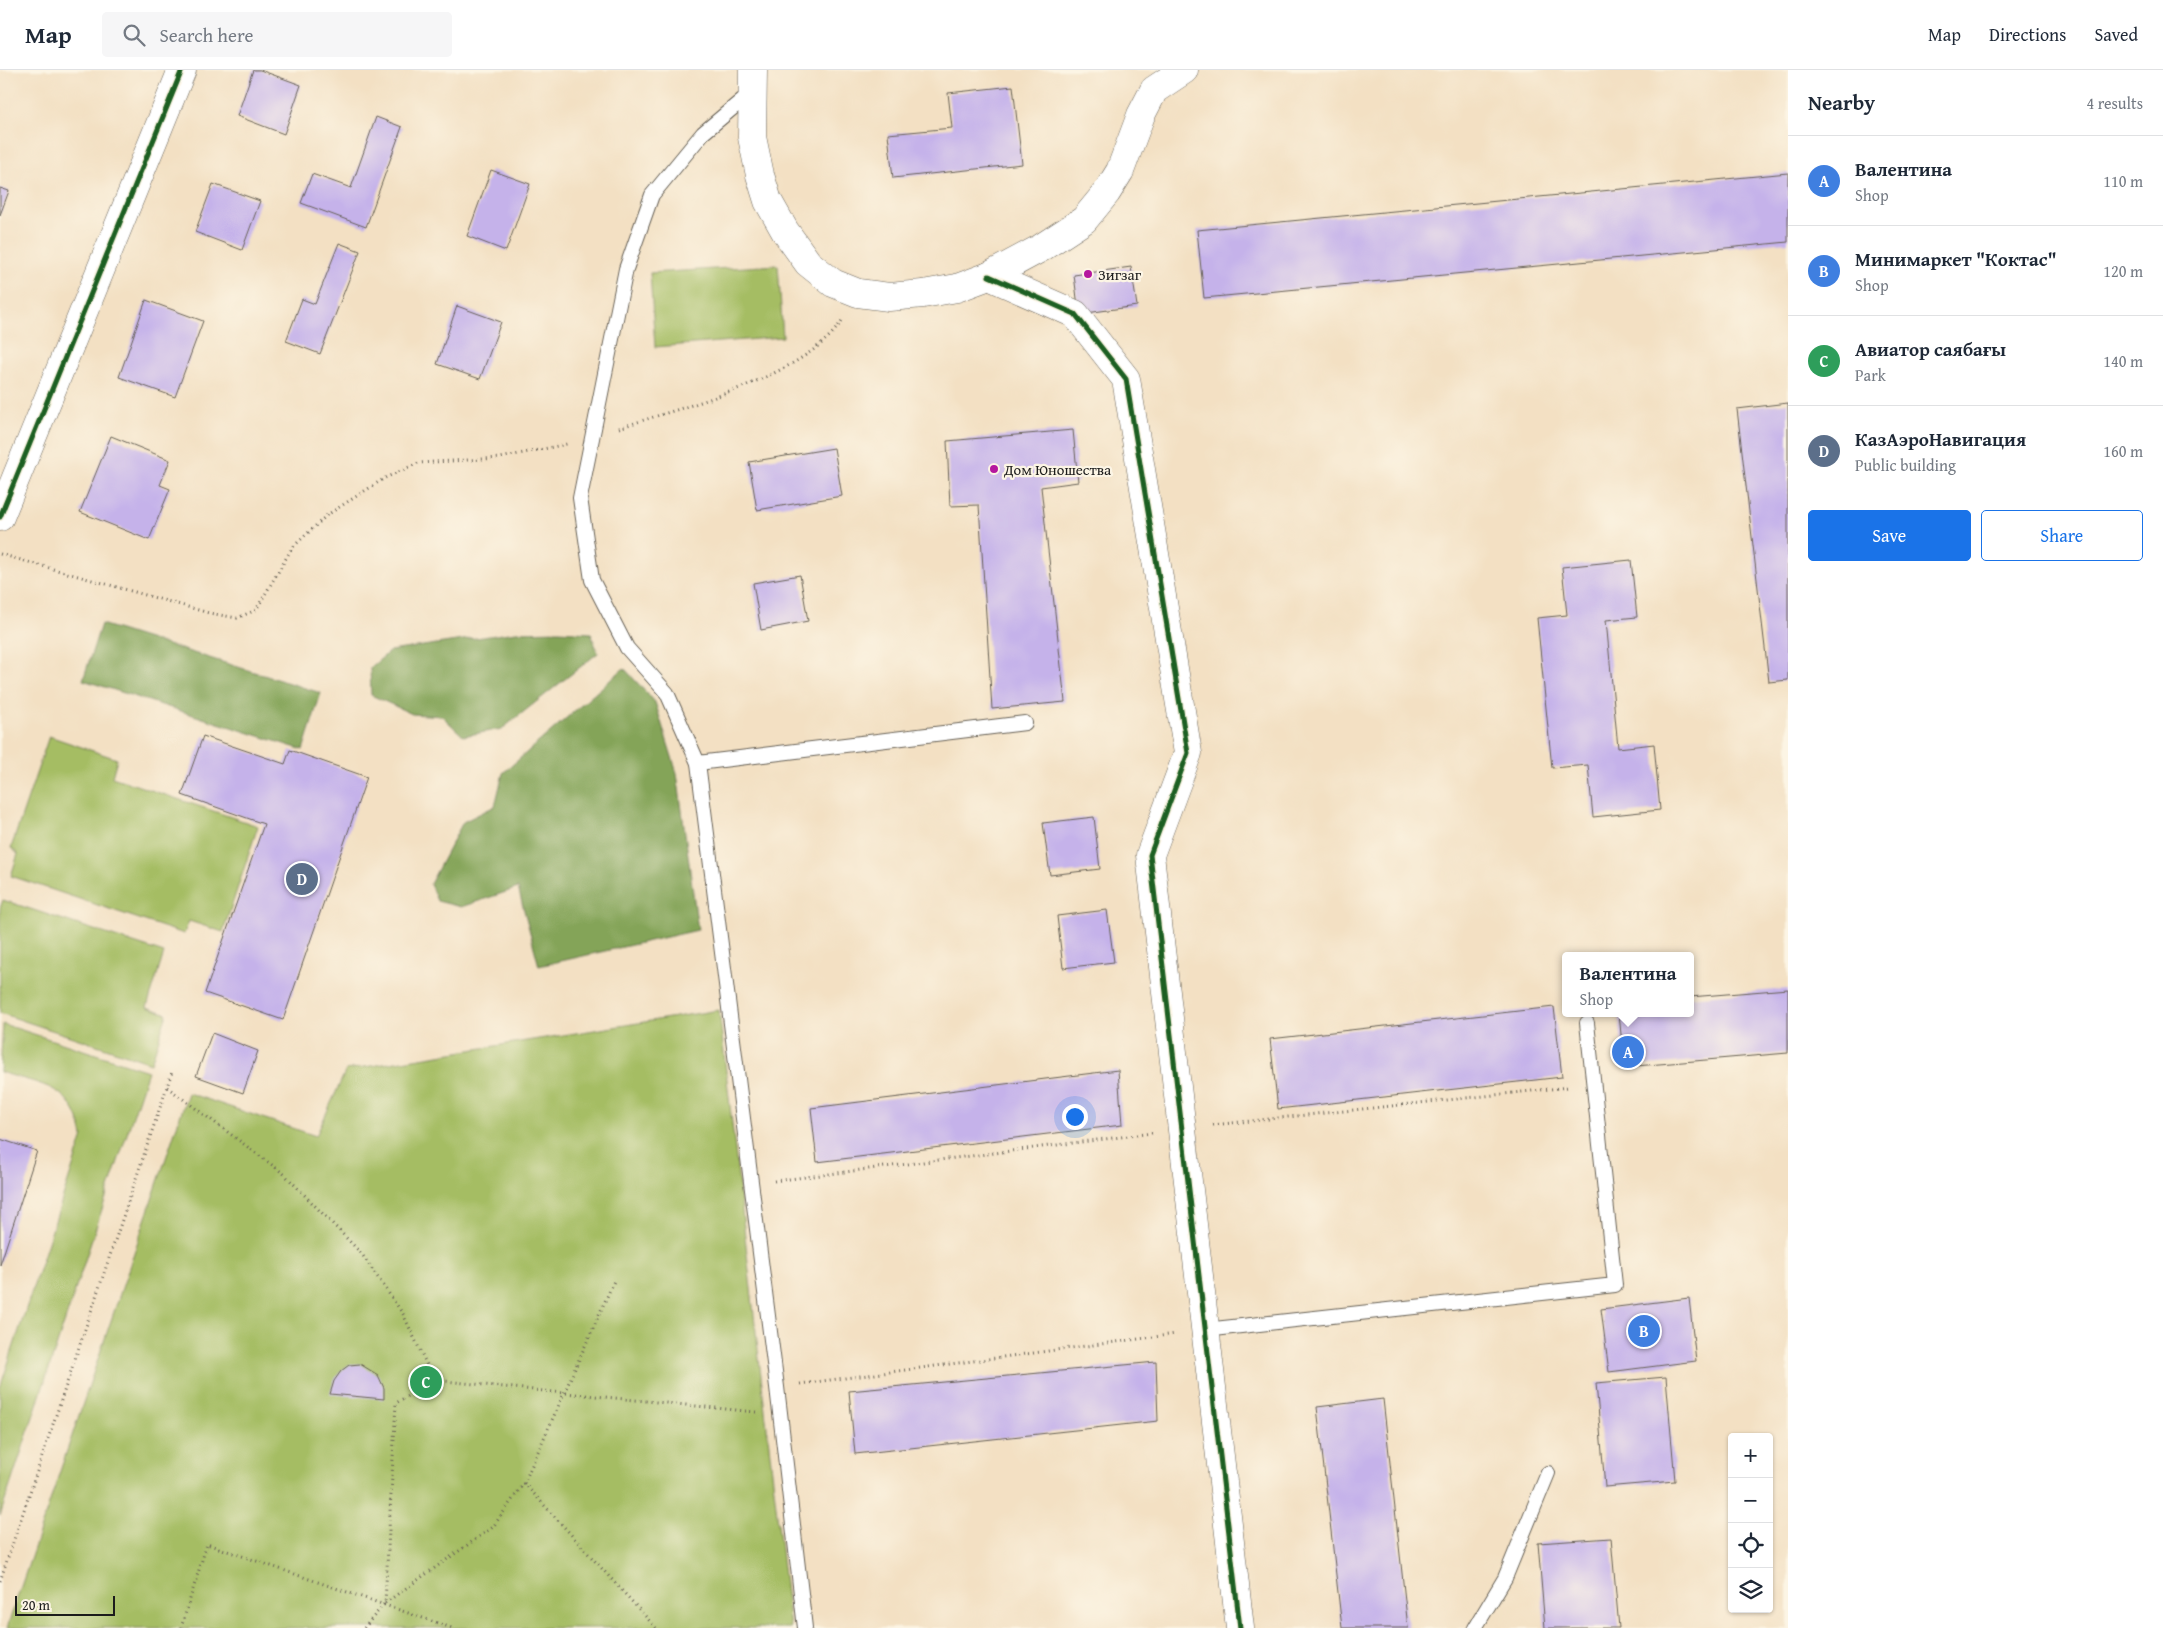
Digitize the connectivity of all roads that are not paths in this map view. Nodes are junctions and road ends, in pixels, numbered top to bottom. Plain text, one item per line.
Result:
1 (182, 70) edge
2 (1184, 70) edge
3 (753, 80) edge
4 (989, 276) junction
5 (0, 517) edge
6 (1025, 723) dead end
7 (698, 763) junction
8 (1587, 1023) dead end
9 (1205, 1330) junction
10 (1548, 1473) dead end
11 (805, 1628) edge
12 (1240, 1628) edge
13 (1475, 1628) edge

1 - 5 street
2 - 4 street
3 - 4 street
3 - 7 lane
4 - 9 street
6 - 7 lane
7 - 11 lane
8 - 9 lane
9 - 12 street
10 - 13 lane

